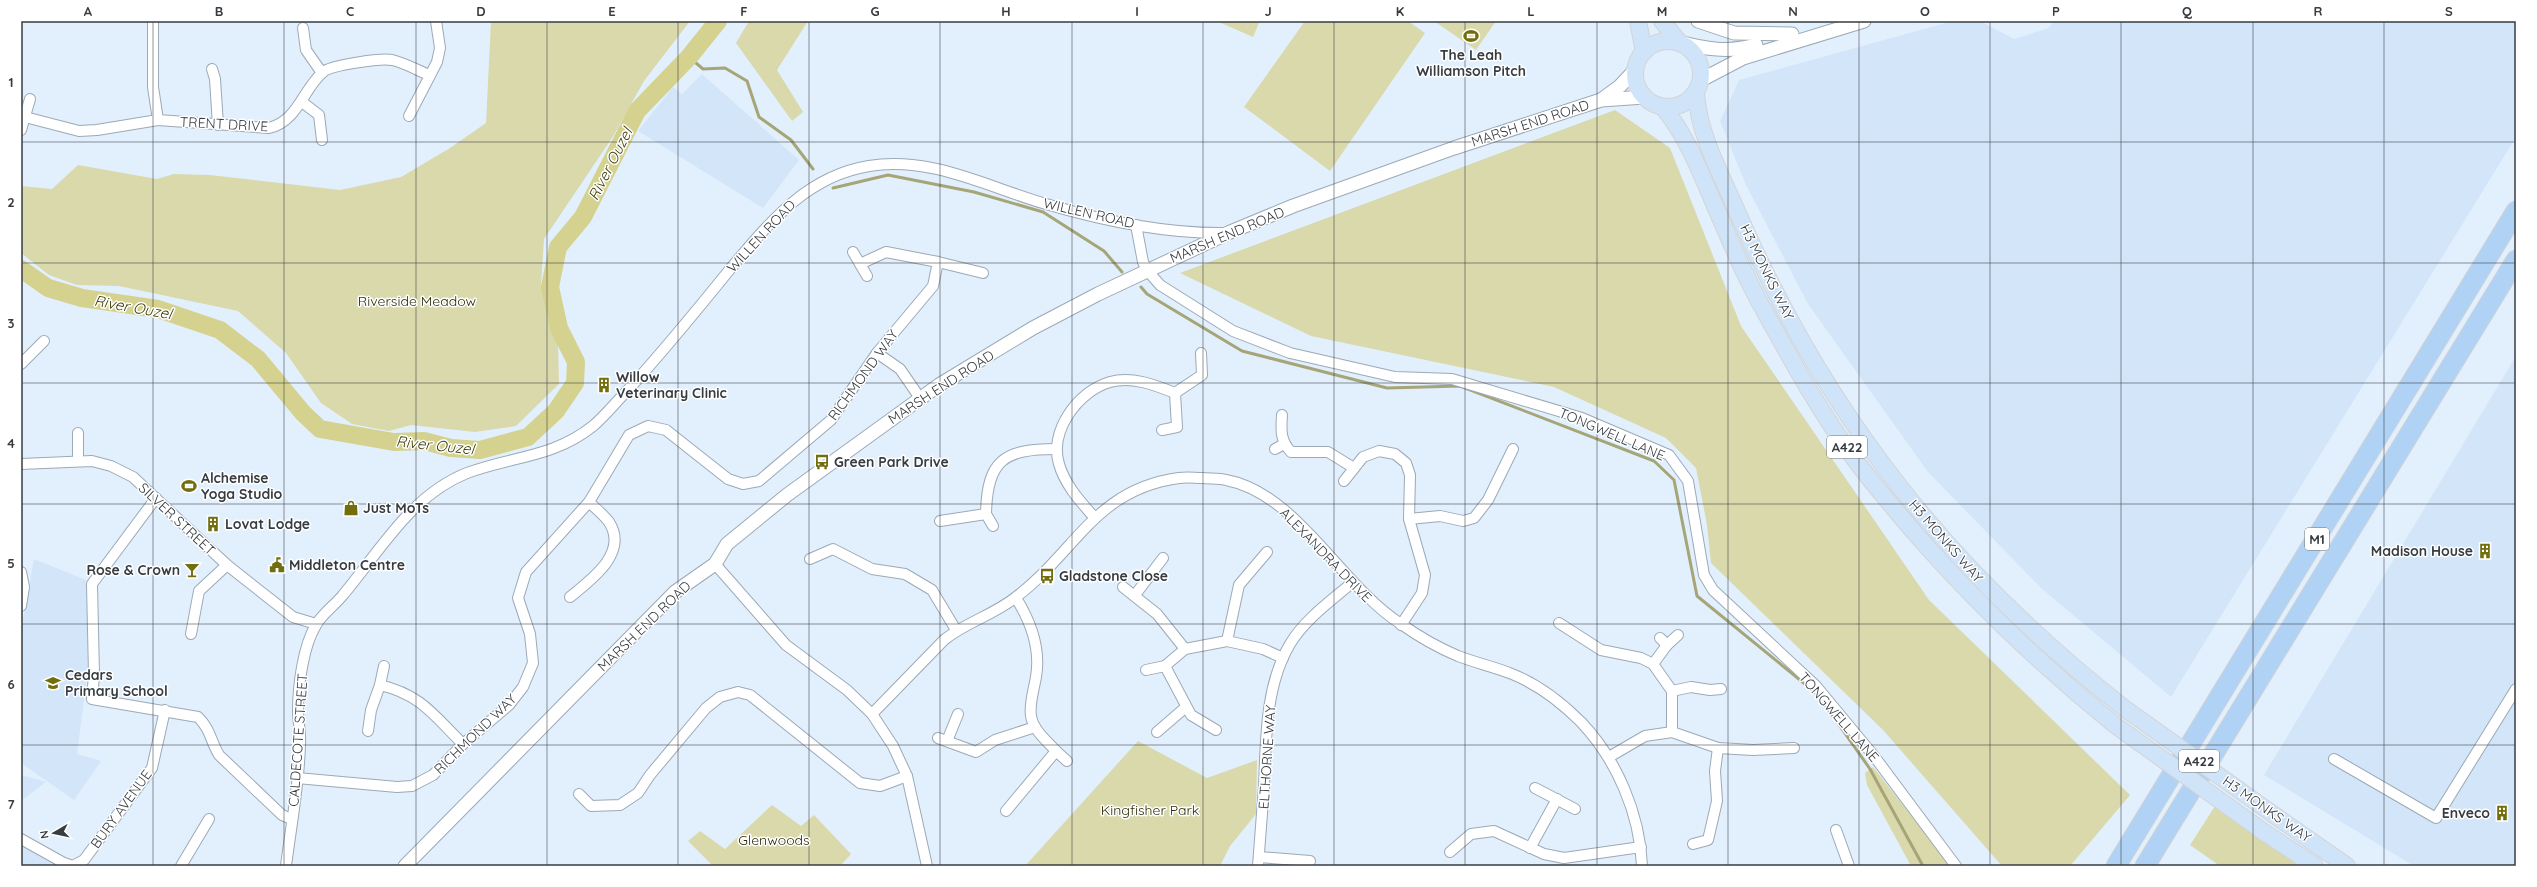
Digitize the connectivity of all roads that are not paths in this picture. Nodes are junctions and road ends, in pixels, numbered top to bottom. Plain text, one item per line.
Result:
1 (153, 21) edge
2 (436, 21) edge
3 (1638, 21) edge
4 (1662, 21) edge
5 (1698, 21) edge
6 (1836, 21) edge
7 (1864, 21) edge
8 (303, 28) dead end
9 (1792, 34) junction
10 (1679, 42) junction
11 (1644, 52) junction
12 (212, 69) dead end
13 (1636, 70) junction
14 (322, 73) junction
15 (429, 75) junction
16 (1699, 86) junction
17 (1645, 97) junction
18 (30, 99) dead end
19 (1601, 100) junction
20 (302, 102) junction
21 (1663, 107) junction
22 (409, 116) dead end
23 (25, 117) junction
24 (158, 120) junction
25 (218, 125) junction
26 (21, 130) edge
27 (322, 140) dead end
28 (2516, 211) edge
29 (1136, 225) junction
30 (1228, 233) junction
31 (853, 252) dead end
32 (2516, 260) edge
33 (938, 262) junction
34 (860, 264) junction
35 (1147, 270) junction
36 (983, 273) dead end
37 (867, 276) dead end
38 (44, 341) dead end
39 (1201, 352) dead end
40 (878, 353) junction
41 (21, 364) edge
42 (1175, 393) junction
43 (920, 398) junction
44 (1282, 415) dead end
45 (1162, 430) dead end
46 (78, 433) dead end
47 (567, 444) joint
48 (1056, 449) junction
49 (1513, 449) dead end
50 (78, 460) junction
51 (21, 464) edge
52 (1354, 468) junction
53 (1344, 481) dead end
54 (156, 498) junction
55 (589, 502) junction
56 (986, 514) junction
57 (1094, 517) junction
58 (1409, 519) junction
59 (940, 521) dead end
60 (993, 526) dead end
61 (1267, 552) dead end
62 (1163, 558) dead end
63 (810, 559) dead end
64 (715, 564) junction
65 (227, 565) junction
66 (21, 572) edge
67 (1353, 582) junction
68 (1123, 586) dead end
69 (1135, 594) junction
70 (570, 597) dead end
71 (1016, 598) junction
72 (21, 606) edge
73 (1559, 623) dead end
74 (316, 624) junction
75 (1401, 625) junction
76 (956, 630) junction
77 (191, 634) dead end
78 (1678, 635) dead end
79 (1227, 641) junction
80 (1185, 649) junction
81 (1283, 658) junction
82 (1653, 664) junction
83 (384, 666) dead end
84 (1165, 666) junction
85 (1146, 670) dead end
86 (380, 685) junction
87 (1721, 689) dead end
88 (2516, 689) edge
89 (1672, 691) junction
90 (1186, 707) junction
91 (165, 710) junction
92 (872, 714) junction
93 (958, 714) dead end
94 (1035, 727) junction
95 (1216, 730) dead end
96 (368, 731) dead end
97 (1156, 732) dead end
98 (1672, 732) junction
99 (463, 744) junction
100 (1718, 748) junction
101 (1794, 748) dead end
102 (1056, 751) junction
103 (1608, 757) junction
104 (2334, 759) dead end
105 (1067, 761) dead end
106 (907, 776) junction
107 (297, 778) junction
108 (1535, 788) dead end
109 (579, 794) dead end
110 (1558, 799) junction
111 (1575, 809) dead end
112 (1006, 811) dead end
113 (210, 819) dead end
114 (291, 819) junction
115 (1836, 830) dead end
116 (21, 839) edge
117 (1693, 844) dead end
118 (1641, 847) junction
119 (1530, 848) junction
120 (1450, 852) dead end
121 (1310, 861) dead end
122 (1258, 862) edge
123 (181, 866) edge
124 (286, 866) edge
125 (406, 866) edge
126 (927, 866) edge
127 (1642, 866) edge
128 (1849, 866) edge
129 (1956, 866) edge
130 (2116, 866) edge
131 (2145, 866) edge
132 (2315, 866) edge
133 (2347, 866) edge

1 - 24 street
2 - 15 street
3 - 11 main road
4 - 10 main road
5 - 9 street
6 - 9 street
7 - 16 street
8 - 14 street
9 - 10 street
10 - 11 main road
10 - 16 main road
11 - 13 main road
12 - 25 street
13 - 17 main road
13 - 19 street, MARSH END ROAD
14 - 15 street
14 - 20 street, TRENT DRIVE
15 - 22 street
16 - 21 main road
16 - 133 main road, H3 MONKS WAY / A422, bridge
17 - 19 street, MARSH END ROAD
17 - 21 main road
18 - 23 street
19 - 30 street, MARSH END ROAD
20 - 25 street, TRENT DRIVE
20 - 27 street
21 - 132 main road, H3 MONKS WAY / A422, bridge
23 - 24 street, TRENT DRIVE
23 - 26 street
24 - 25 street, TRENT DRIVE
28 - 130 highway, M1
29 - 30 street, WILLEN ROAD
29 - 35 street
29 - 47 street, WILLEN ROAD
30 - 35 street, MARSH END ROAD
31 - 34 street
32 - 131 highway, M1
33 - 34 street
33 - 36 street
33 - 40 street, RICHMOND WAY
34 - 37 street
35 - 43 street, MARSH END ROAD
35 - 129 street, TONGWELL LANE
38 - 41 street
39 - 42 street
40 - 43 street
40 - 55 street, RICHMOND WAY
42 - 45 street
42 - 48 street
43 - 64 street, MARSH END ROAD
44 - 52 street
46 - 50 street
47 - 74 street, CALDECOTE STREET
48 - 56 street
48 - 57 street
49 - 58 street
50 - 51 street, SILVER STREET
50 - 54 street, SILVER STREET
52 - 53 street
52 - 58 street
54 - 65 street, SILVER STREET
54 - 91 street
55 - 70 street
55 - 99 street, RICHMOND WAY
56 - 59 street
56 - 60 street
57 - 67 street, ALEXANDRA DRIVE
57 - 71 street, ALEXANDRA DRIVE
58 - 75 street
61 - 79 street
62 - 69 street
63 - 76 street
64 - 92 street
64 - 125 street, MARSH END ROAD
65 - 74 street, SILVER STREET
65 - 77 street
66 - 72 street
67 - 75 street, ALEXANDRA DRIVE
67 - 81 street, ELTHORNE WAY
68 - 69 street
69 - 80 street
71 - 76 street, ALEXANDRA DRIVE
71 - 94 street
73 - 82 street
74 - 107 street, CALDECOTE STREET
75 - 103 street, ALEXANDRA DRIVE
76 - 92 street, ALEXANDRA DRIVE
78 - 82 street
79 - 80 street
79 - 81 street
80 - 84 street
81 - 122 street, ELTHORNE WAY
82 - 89 street
83 - 86 street
84 - 85 street
84 - 90 street
86 - 96 street
86 - 99 street
87 - 89 street
88 - 104 street
89 - 98 street
90 - 95 street
90 - 97 street
91 - 114 street
91 - 116 street, BURY AVENUE
92 - 106 street
93 - 94 street
94 - 102 street
98 - 100 street
98 - 103 street
99 - 107 street, RICHMOND WAY
100 - 101 street
100 - 117 street
102 - 105 street
102 - 112 street
103 - 118 street, ALEXANDRA DRIVE
106 - 109 street
106 - 126 street
107 - 114 street, CALDECOTE STREET
108 - 110 street
110 - 111 street
110 - 119 street
113 - 123 street
114 - 124 street, CALDECOTE STREET
115 - 128 street
118 - 119 street
118 - 127 street
119 - 120 street
121 - 122 street

